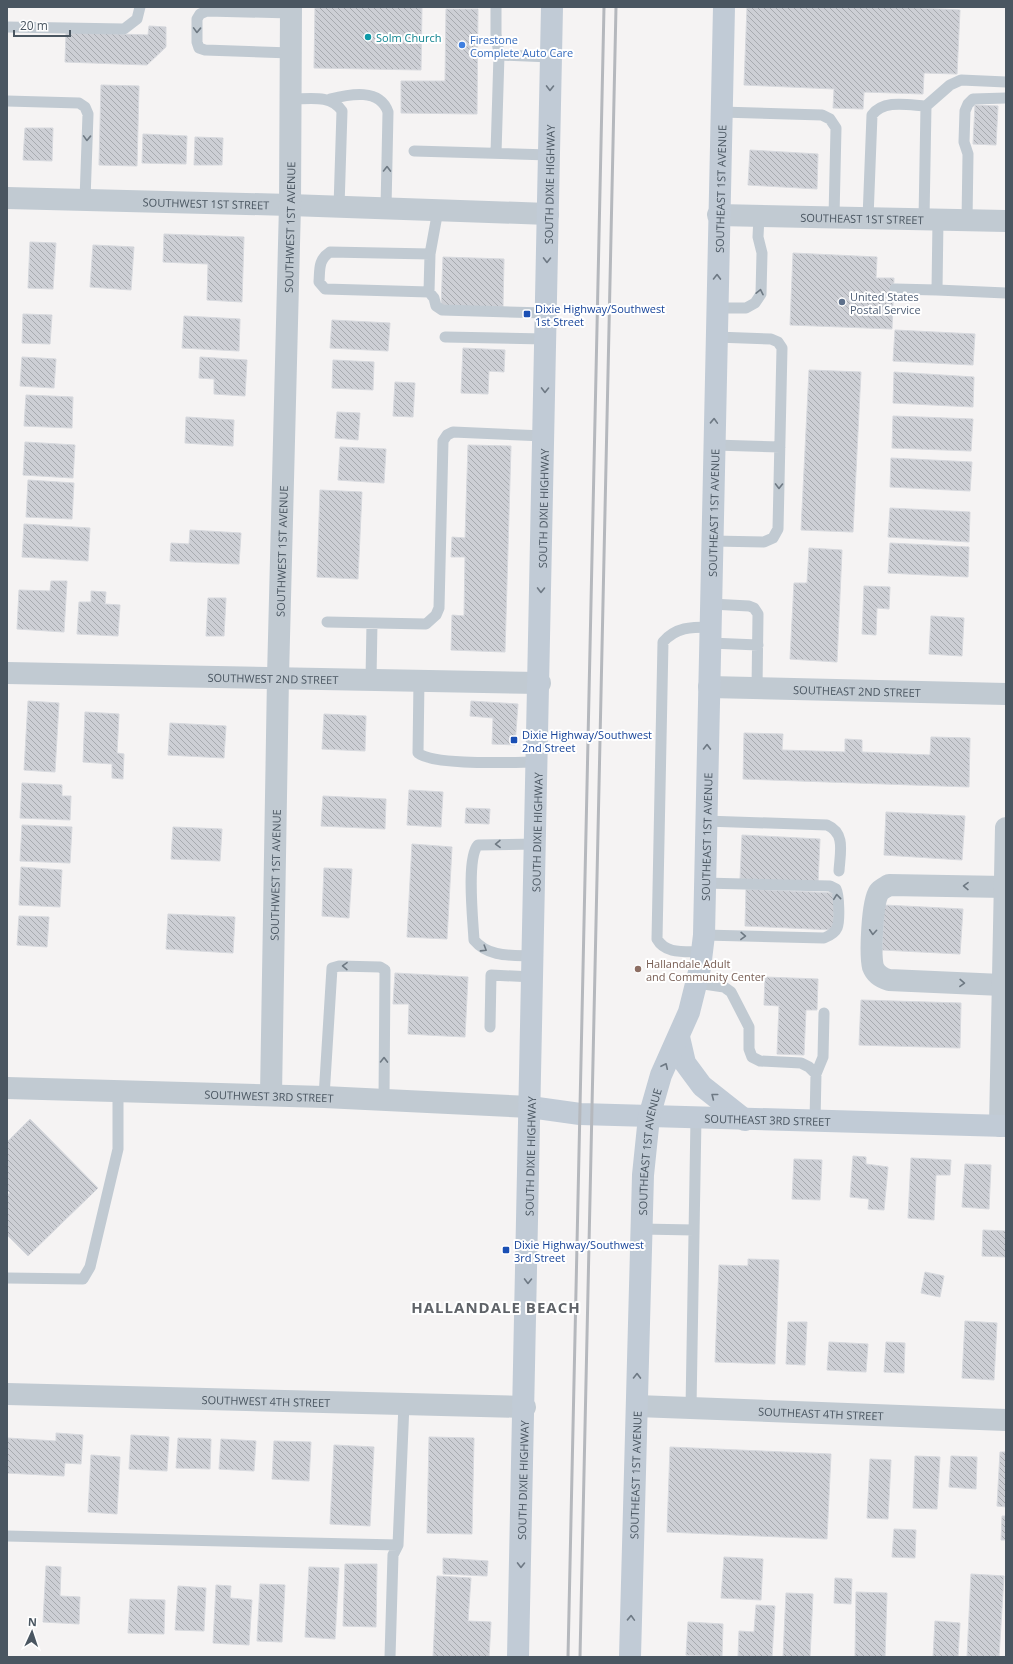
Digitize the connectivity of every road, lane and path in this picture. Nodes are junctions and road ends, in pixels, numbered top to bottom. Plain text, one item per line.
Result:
1 (140, 7) edge
2 (496, 7) edge
3 (552, 7) edge
4 (724, 7) edge
5 (291, 10) edge
6 (7, 27) edge
7 (291, 53) junction
8 (498, 55) junction
9 (551, 57) junction
10 (1006, 82) edge
11 (1006, 98) edge
12 (291, 99) junction
13 (330, 100) junction
14 (7, 101) edge
15 (926, 106) junction
16 (721, 112) junction
17 (414, 151) dead end
18 (496, 153) junction
19 (549, 155) junction
20 (7, 198) edge
21 (85, 200) junction
22 (290, 205) junction
23 (339, 206) junction
24 (386, 208) junction
25 (438, 210) junction
26 (548, 214) junction
27 (718, 215) junction
28 (759, 216) junction
29 (834, 217) junction
30 (868, 218) junction
31 (931, 220) junction
32 (967, 221) junction
33 (1006, 221) edge
34 (430, 254) junction
35 (895, 289) dead end
36 (937, 290) junction
37 (429, 292) junction
38 (1006, 292) edge
39 (717, 308) junction
40 (546, 313) junction
41 (445, 337) dead end
42 (716, 337) junction
43 (546, 338) junction
44 (544, 436) junction
45 (714, 445) junction
46 (780, 447) junction
47 (712, 541) junction
48 (711, 604) junction
49 (327, 622) dead end
50 (372, 623) junction
51 (710, 635) junction
52 (758, 645) junction
53 (7, 673) edge
54 (278, 677) junction
55 (371, 679) junction
56 (419, 680) junction
57 (540, 682) junction
58 (708, 687) junction
59 (757, 688) junction
60 (1006, 694) edge
61 (538, 762) junction
62 (706, 821) junction
63 (1006, 828) edge
64 (537, 844) junction
65 (839, 871) dead end
66 (704, 883) junction
67 (1005, 886) junction
68 (1005, 912) edge
69 (703, 943) junction
70 (534, 956) junction
71 (533, 977) junction
72 (697, 983) junction
73 (1002, 985) junction
74 (824, 1013) dead end
75 (490, 1027) dead end
76 (679, 1037) junction
77 (816, 1074) junction
78 (7, 1088) edge
79 (118, 1091) junction
80 (271, 1095) junction
81 (324, 1097) junction
82 (384, 1099) junction
83 (530, 1107) junction
84 (649, 1116) junction
85 (696, 1118) junction
86 (745, 1120) junction
87 (814, 1122) junction
88 (1003, 1126) edge
89 (641, 1229) junction
90 (694, 1230) junction
91 (7, 1278) edge
92 (7, 1394) edge
93 (404, 1404) junction
94 (637, 1406) junction
95 (525, 1407) junction
96 (691, 1408) junction
97 (1006, 1420) edge
98 (7, 1536) edge
99 (398, 1545) junction
100 (390, 1657) edge
101 (518, 1657) edge
102 (630, 1657) edge

1 - 6 lane
2 - 8 lane
3 - 9 main road, SOUTH DIXIE HIGHWAY
4 - 16 main road, SOUTHEAST 1ST AVENUE
5 - 7 street, SOUTHWEST 1ST AVENUE
5 -> 7 lane
7 - 12 street, SOUTHWEST 1ST AVENUE
8 - 9 lane
8 - 18 lane
9 -> 19 main road, SOUTH DIXIE HIGHWAY
10 - 15 lane
11 - 32 lane
12 - 13 lane
12 - 22 street, SOUTHWEST 1ST AVENUE
13 - 23 lane
24 -> 13 lane
14 -> 21 lane
15 - 30 lane
15 - 31 lane
16 - 27 main road, SOUTHEAST 1ST AVENUE
16 - 29 lane
17 - 18 lane
18 - 19 lane
19 - 26 main road, SOUTH DIXIE HIGHWAY
20 - 21 street, SOUTHWEST 1ST STREET
21 - 22 street, SOUTHWEST 1ST STREET
22 - 23 street, SOUTHWEST 1ST STREET
22 - 54 street, SOUTHWEST 1ST AVENUE
23 - 24 street, SOUTHWEST 1ST STREET
24 - 25 street, SOUTHWEST 1ST STREET
25 - 26 street, SOUTHWEST 1ST STREET
25 - 34 lane
26 -> 40 main road, SOUTH DIXIE HIGHWAY
27 - 28 street, SOUTHEAST 1ST STREET
39 -> 27 main road, SOUTHEAST 1ST AVENUE
28 - 29 street, SOUTHEAST 1ST STREET
39 -> 28 lane
29 - 30 street, SOUTHEAST 1ST STREET
30 - 31 street, SOUTHEAST 1ST STREET
31 - 32 street, SOUTHEAST 1ST STREET
31 - 36 lane
32 - 33 street, SOUTHEAST 1ST STREET
34 - 37 lane
34 - 37 lane
35 - 36 lane
36 - 38 lane
37 - 40 lane
39 - 42 main road, SOUTHEAST 1ST AVENUE
40 - 43 main road, SOUTH DIXIE HIGHWAY
41 - 43 lane
45 -> 42 main road, SOUTHEAST 1ST AVENUE
42 - 46 lane
43 -> 44 main road, SOUTH DIXIE HIGHWAY
44 - 50 lane
44 -> 57 main road, SOUTH DIXIE HIGHWAY
45 - 46 lane
45 - 47 main road, SOUTHEAST 1ST AVENUE
46 -> 47 lane
47 - 48 main road, SOUTHEAST 1ST AVENUE
48 - 51 main road, SOUTHEAST 1ST AVENUE
48 - 52 lane
49 - 50 lane
50 - 55 lane
51 - 52 lane
51 - 58 main road, SOUTHEAST 1ST AVENUE
51 - 69 lane
52 - 59 lane
53 - 54 street, SOUTHWEST 2ND STREET
54 - 55 street, SOUTHWEST 2ND STREET
54 - 80 street, SOUTHWEST 1ST AVENUE
55 - 56 street, SOUTHWEST 2ND STREET
56 - 57 street, SOUTHWEST 2ND STREET
56 - 61 lane
57 - 61 main road, SOUTH DIXIE HIGHWAY
58 - 59 street, SOUTHEAST 2ND STREET
62 -> 58 main road, SOUTHEAST 1ST AVENUE
59 - 60 street, SOUTHEAST 2ND STREET
61 - 64 main road, SOUTH DIXIE HIGHWAY
62 - 65 lane
62 - 66 main road, SOUTHEAST 1ST AVENUE
63 - 67 street
64 - 70 main road, SOUTH DIXIE HIGHWAY
64 -> 70 lane
66 - 69 main road, SOUTHEAST 1ST AVENUE
69 -> 66 lane
67 - 68 street
67 -> 73 street
68 - 73 street
69 - 72 main road, SOUTHEAST 1ST AVENUE
70 - 71 main road, SOUTH DIXIE HIGHWAY
71 - 75 lane
71 - 83 main road, SOUTH DIXIE HIGHWAY
72 - 76 main road, SOUTHEAST 1ST AVENUE
72 - 77 lane
73 - 88 street
74 - 77 lane
84 -> 76 main road, SOUTHEAST 1ST AVENUE
86 -> 76 main road
77 - 87 lane
78 - 79 street, SOUTHWEST 3RD STREET
79 - 80 street, SOUTHWEST 3RD STREET
79 - 91 lane
80 - 81 street, SOUTHWEST 3RD STREET
81 - 82 street, SOUTHWEST 3RD STREET
82 -> 81 lane
82 - 83 street, SOUTHWEST 3RD STREET
83 - 84 main road, SOUTHEAST 3RD STREET
83 -> 95 main road, SOUTH DIXIE HIGHWAY
84 - 85 main road, SOUTHEAST 3RD STREET
84 - 89 main road, SOUTHEAST 1ST AVENUE
85 - 86 main road, SOUTHEAST 3RD STREET
85 - 90 lane
86 - 87 main road, SOUTHEAST 3RD STREET
87 - 88 main road, SOUTHEAST 3RD STREET
89 - 90 lane
94 -> 89 main road, SOUTHEAST 1ST AVENUE
90 - 96 lane
92 - 93 street, SOUTHWEST 4TH STREET
93 - 95 street, SOUTHWEST 4TH STREET
93 - 99 lane
94 - 96 street, SOUTHEAST 4TH STREET
102 -> 94 main road, SOUTHEAST 1ST AVENUE
95 -> 101 main road, SOUTH DIXIE HIGHWAY
96 - 97 street, SOUTHEAST 4TH STREET
98 - 99 lane
99 - 100 lane

